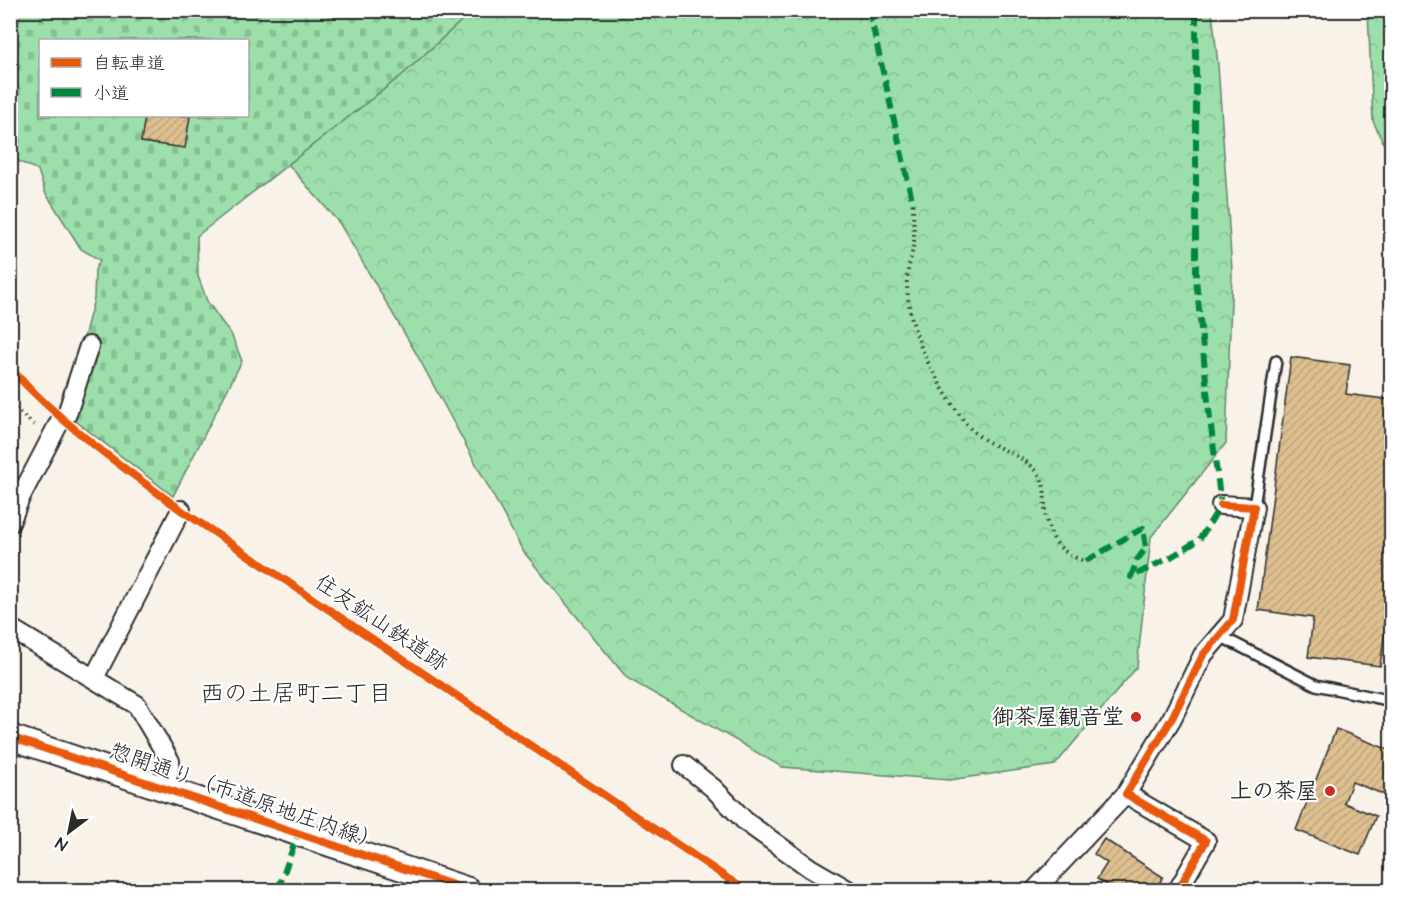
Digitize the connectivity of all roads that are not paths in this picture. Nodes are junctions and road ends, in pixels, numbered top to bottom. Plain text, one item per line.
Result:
1 (90, 345) dead end
2 (1276, 361) dead end
3 (1221, 506) dead end
4 (1254, 507) junction
5 (181, 510) road end
6 (10, 523) edge
7 (10, 628) edge
8 (1220, 636) junction
9 (94, 678) junction
10 (1392, 701) edge
11 (10, 737) edge
12 (684, 765) dead end
13 (166, 788) junction
14 (1126, 794) junction
15 (468, 891) edge
16 (848, 891) edge
17 (1035, 891) edge
18 (1178, 891) edge

1 - 6 street
2 - 4 lane
3 - 4 street
4 - 8 street
5 - 9 street
7 - 9 street
8 - 10 lane
8 - 14 street
9 - 13 street
11 - 13 street, 惣開通り（市道原地庄内線）
12 - 16 street
13 - 15 street, 惣開通り（市道原地庄内線）
14 - 17 street
14 - 18 street

